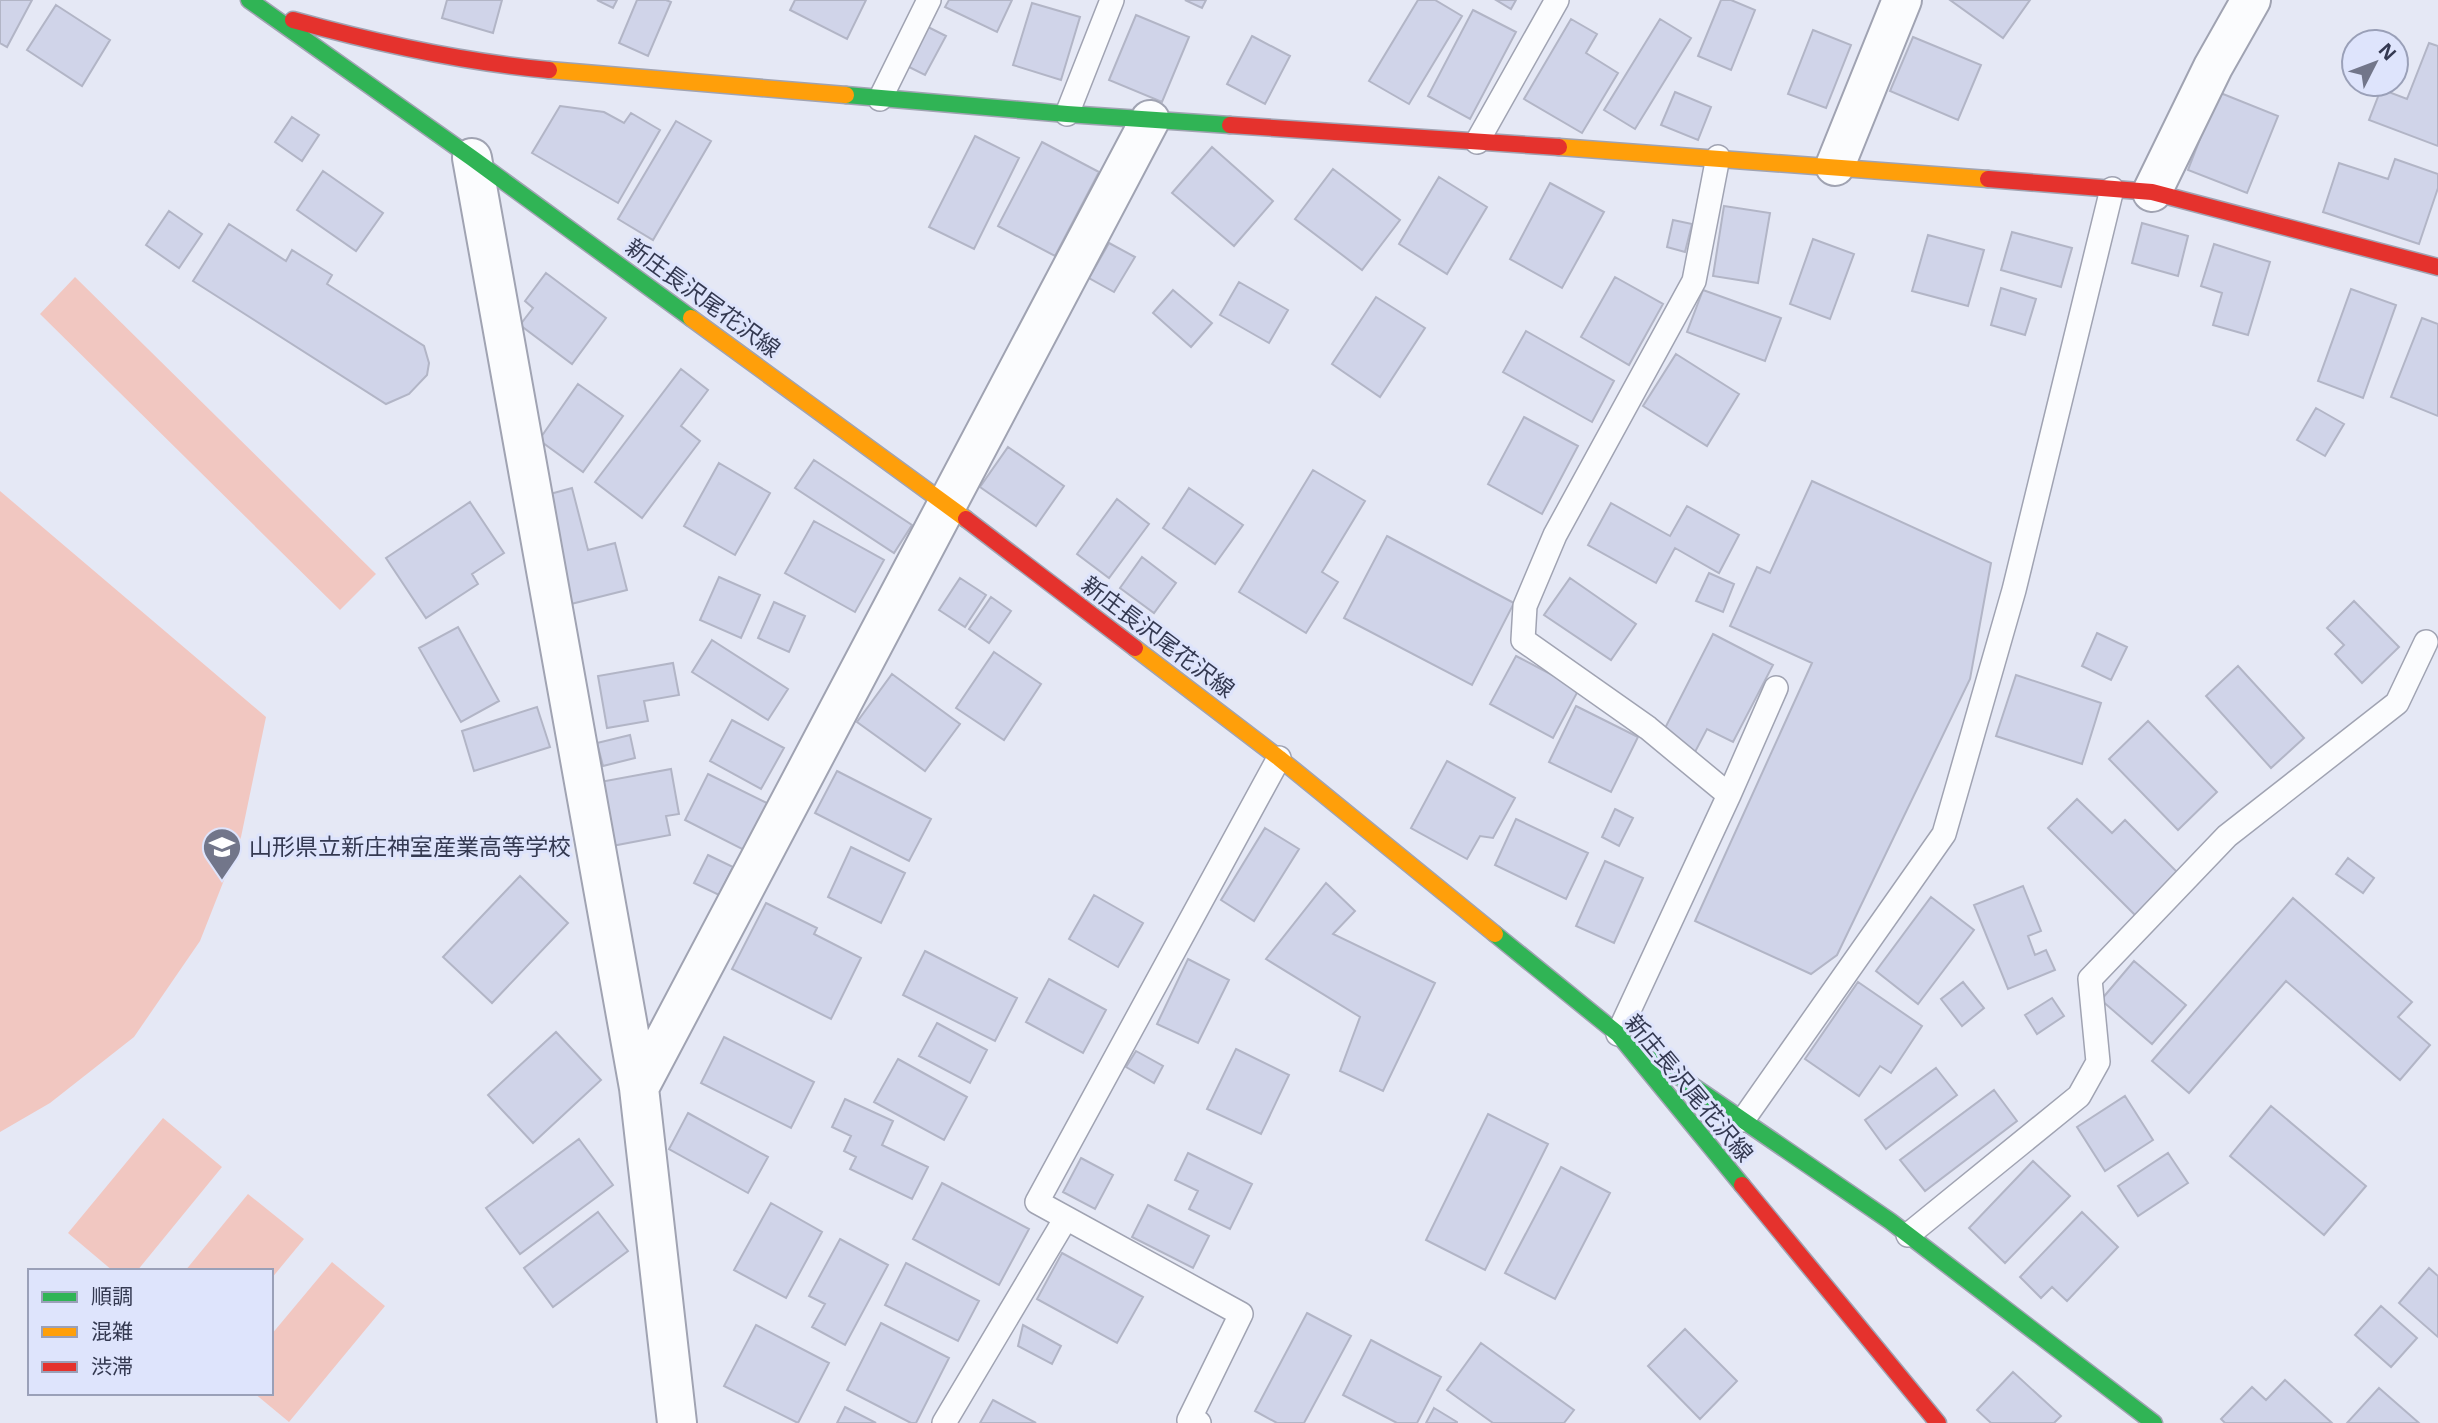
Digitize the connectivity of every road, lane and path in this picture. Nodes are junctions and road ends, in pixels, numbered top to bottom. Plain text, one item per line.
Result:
1 (249, 0) edge
2 (929, 0) edge
3 (1112, 0) edge
4 (1557, 0) edge
5 (1902, 0) edge
6 (2251, 0) edge
7 (264, 12) junction
8 (880, 99) junction
9 (1067, 114) junction
10 (1150, 120) junction
11 (1477, 142) junction
12 (1718, 157) junction
13 (472, 158) junction
14 (1835, 166) junction
15 (2112, 189) junction
16 (2152, 192) junction
17 (2438, 267) edge
18 (948, 505) junction
19 (2426, 642) dead end
20 (1776, 688) dead end
21 (1279, 758) junction
22 (1729, 795) junction
23 (1618, 1034) junction
24 (639, 1088) junction
25 (1743, 1120) junction
26 (1066, 1218) junction
27 (1908, 1235) junction
28 (677, 1423) edge
29 (944, 1423) edge
30 (1199, 1423) edge
31 (1938, 1423) edge
32 (2154, 1423) edge

1 - 7 street, 新庄長沢尾花沢線
2 - 8 lane
3 - 9 lane
4 - 11 lane
5 - 14 street
6 - 16 street
7 - 8 street
7 - 13 street, 新庄長沢尾花沢線
8 - 9 street
9 - 10 street
10 - 11 street
10 - 18 street
11 - 12 street
12 - 14 street
12 - 22 lane
13 - 18 street, 新庄長沢尾花沢線
13 - 24 street
14 - 15 street
15 - 16 street
15 - 25 lane
16 - 17 street
18 - 21 street, 新庄長沢尾花沢線
18 - 24 street
19 - 27 lane
20 - 22 lane
21 - 23 street, 新庄長沢尾花沢線
21 - 26 lane
22 - 23 lane
23 - 25 street
23 - 31 street, 新庄長沢尾花沢線
24 - 28 street
25 - 27 street
26 - 29 lane
26 - 30 lane
27 - 32 street

